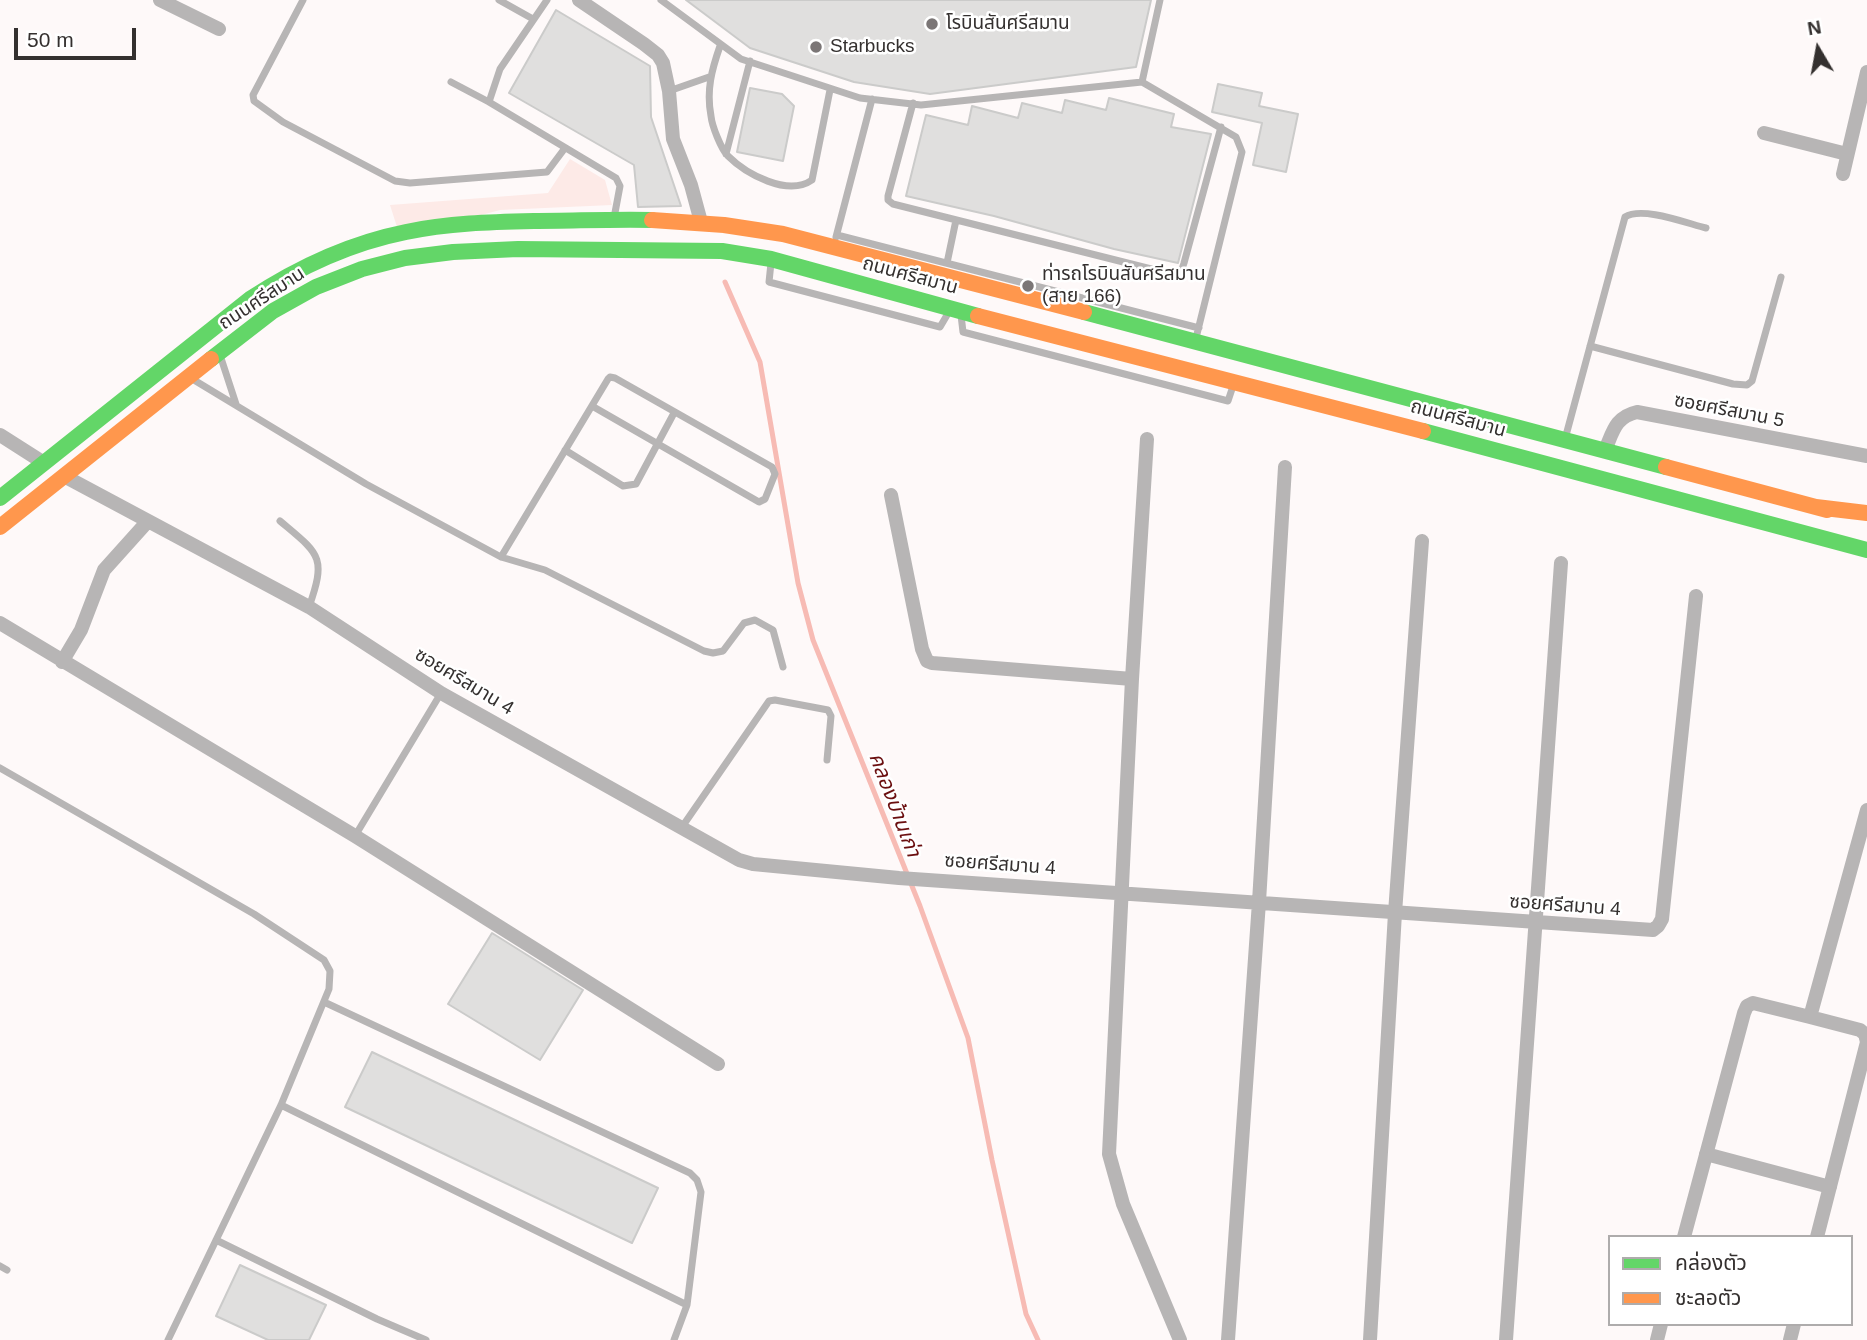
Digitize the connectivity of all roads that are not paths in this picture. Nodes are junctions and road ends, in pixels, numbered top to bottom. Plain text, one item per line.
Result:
1 (160, 0) edge
2 (303, 0) edge
3 (499, 0) edge
4 (547, 0) edge
5 (579, 0) edge
6 (661, 0) edge
7 (1160, 0) edge
8 (533, 19) junction
9 (219, 29) dead end
10 (720, 46) junction
11 (750, 61) junction
12 (1867, 72) edge
13 (709, 77) junction
14 (451, 82) dead end
15 (1142, 82) junction
16 (830, 90) junction
17 (669, 91) junction
18 (872, 99) junction
19 (489, 102) junction
20 (913, 103) junction
21 (1221, 127) junction
22 (1764, 133) dead end
23 (565, 148) junction
24 (1847, 154) junction
25 (726, 155) junction
26 (1843, 174) dead end
27 (614, 219) junction
28 (956, 220) junction
29 (701, 222) junction
30 (1706, 228) dead end
31 (835, 241) junction
32 (771, 259) junction
33 (947, 263) junction
34 (1781, 277) dead end
35 (956, 310) junction
36 (1197, 334) junction
37 (1590, 346) junction
38 (219, 352) junction
39 (188, 377) junction
40 (237, 404) junction
41 (592, 406) junction
42 (674, 412) junction
43 (0, 435) edge
44 (1147, 439) dead end
45 (1564, 440) junction
46 (657, 443) junction
47 (565, 450) junction
48 (1605, 450) junction
49 (1867, 456) edge
50 (44, 463) junction
51 (1285, 467) dead end
52 (64, 476) junction
53 (891, 495) dead end
54 (0, 498) edge
55 (1816, 507) junction
56 (1867, 513) edge
57 (280, 521) dead end
58 (1867, 521) edge
59 (148, 522) junction
60 (0, 527) edge
61 (1422, 541) dead end
62 (1867, 550) edge
63 (501, 557) junction
64 (1561, 563) dead end
65 (1696, 596) dead end
66 (309, 607) junction
67 (0, 623) edge
68 (62, 662) junction
69 (783, 667) dead end
70 (1132, 679) junction
71 (441, 694) junction
72 (827, 760) dead end
73 (0, 768) edge
74 (1867, 810) edge
75 (682, 827) junction
76 (355, 835) junction
77 (1121, 893) junction
78 (1259, 902) junction
79 (1395, 913) junction
80 (1535, 922) junction
81 (324, 1002) junction
82 (1810, 1017) junction
83 (718, 1064) dead end
84 (281, 1105) junction
85 (1706, 1154) junction
86 (1830, 1187) junction
87 (1685, 1235) edge
88 (1818, 1235) edge
89 (216, 1240) junction
90 (687, 1306) junction
91 (170, 1339) edge
92 (426, 1340) edge
93 (674, 1340) edge
94 (1180, 1340) edge
95 (1228, 1340) edge
96 (1370, 1340) edge
97 (1506, 1340) edge

1 - 9 street
2 - 23 lane
3 - 8 lane
4 - 8 lane
5 - 17 street
6 - 10 lane
7 - 15 lane
8 - 19 lane
10 - 11 lane
10 - 13 lane
11 - 16 lane
11 - 25 lane
12 - 24 street
13 - 17 lane
13 - 25 lane
14 - 19 lane
15 - 20 lane
15 - 21 lane
16 - 18 lane
16 - 25 lane
17 - 29 street
18 - 20 lane
18 - 31 lane
19 - 23 lane
20 - 28 lane
21 - 28 lane
21 - 36 lane
22 - 24 street
23 - 27 lane
24 - 26 street
27 - 29 main road, ถนนศรีสมาน
27 - 50 main road, ถนนศรีสมาน
28 - 33 lane
29 - 31 main road, ถนนศรีสมาน
30 - 37 lane
31 - 33 lane
31 - 36 main road, ถนนศรีสมาน
32 - 35 main road, ถนนศรีสมาน
32 - 35 lane
32 - 38 main road, ถนนศรีสมาน
33 - 36 lane
34 - 37 lane
35 - 62 main road, ถนนศรีสมาน
36 - 45 main road, ถนนศรีสมาน
37 - 45 lane
38 - 39 main road, ถนนศรีสมาน
38 - 40 lane
39 - 40 lane
39 - 52 main road, ถนนศรีสมาน
40 - 63 lane
41 - 42 lane
41 - 46 lane
41 - 47 lane
42 - 46 lane
42 - 46 lane
43 - 50 street
44 - 70 street
45 - 48 main road, ถนนศรีสมาน
46 - 47 lane
47 - 63 lane
48 - 49 street, ซอยศรีสมาน 5
48 - 55 main road, ถนนศรีสมาน
50 - 54 main road, ถนนศรีสมาน
51 - 78 street
52 - 59 street, ซอยศรีสมาน 4
52 - 60 main road, ถนนศรีสมาน
53 - 70 street
55 - 56 main road
55 - 58 main road, ถนนศรีสมาน
57 - 66 lane
59 - 66 street, ซอยศรีสมาน 4
59 - 68 street
61 - 79 street
63 - 69 lane
64 - 80 street
65 - 80 street, ซอยศรีสมาน 4
66 - 71 street, ซอยศรีสมาน 4
67 - 68 street
68 - 76 street
70 - 77 street
71 - 75 street, ซอยศรีสมาน 4
71 - 76 lane
72 - 75 lane
73 - 81 lane
74 - 82 street
75 - 77 street, ซอยศรีสมาน 4
76 - 83 street
77 - 78 street, ซอยศรีสมาน 4
77 - 94 street
78 - 79 street, ซอยศรีสมาน 4
78 - 95 street
79 - 80 street, ซอยศรีสมาน 4
79 - 96 street
80 - 97 street
81 - 84 lane
81 - 90 lane
82 - 85 street
82 - 86 street
84 - 89 lane
84 - 90 lane
85 - 86 street
85 - 87 street
86 - 88 street
89 - 91 lane
89 - 92 lane
90 - 93 lane

